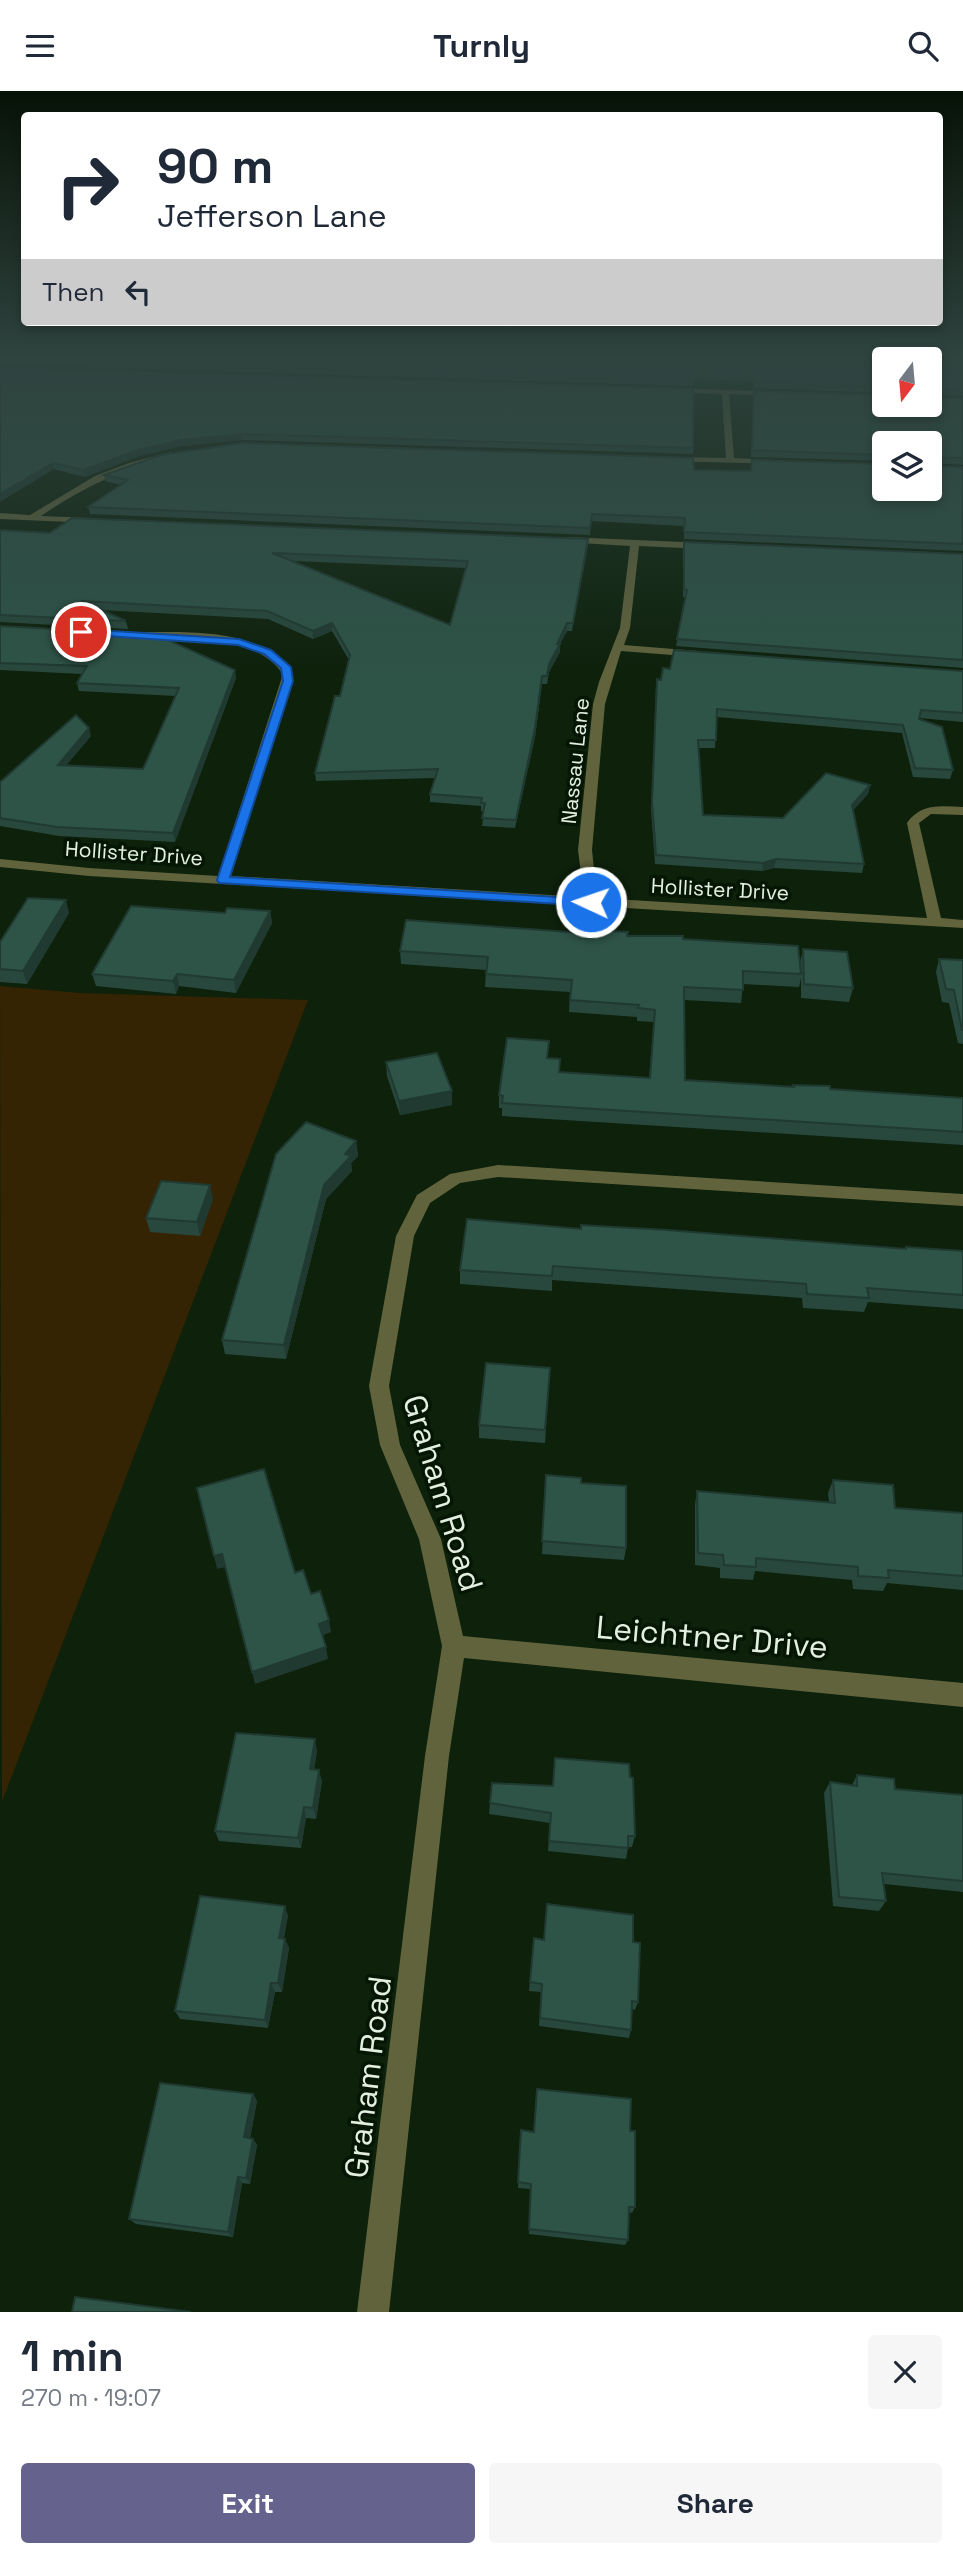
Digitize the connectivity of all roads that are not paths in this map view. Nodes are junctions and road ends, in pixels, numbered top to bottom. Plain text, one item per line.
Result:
1 (130, 464) edge
2 (0, 516) edge
3 (32, 518) junction
4 (96, 521) edge
5 (552, 540) edge
6 (635, 543) junction
7 (717, 547) edge
8 (121, 634) edge
9 (618, 647) junction
10 (715, 655) edge
11 (963, 811) edge
12 (0, 863) edge
13 (223, 880) junction
14 (591, 902) junction
15 (935, 923) junction
16 (963, 924) edge
17 (963, 1200) edge
18 (454, 1646) junction
19 (963, 1695) edge
20 (373, 2312) edge

1 - 3 street
2 - 3 street
3 - 4 street
5 - 6 street
6 - 7 street
6 - 9 street, Nassau Lane
8 - 13 street
9 - 10 street
9 - 14 street, Nassau Lane
11 - 15 street
12 - 13 street, Hollister Drive
13 - 14 street, Hollister Drive
14 - 15 street, Hollister Drive
15 - 16 street, Hollister Drive
17 - 18 street, Graham Road
18 - 19 street, Leichtner Drive
18 - 20 street, Graham Road

